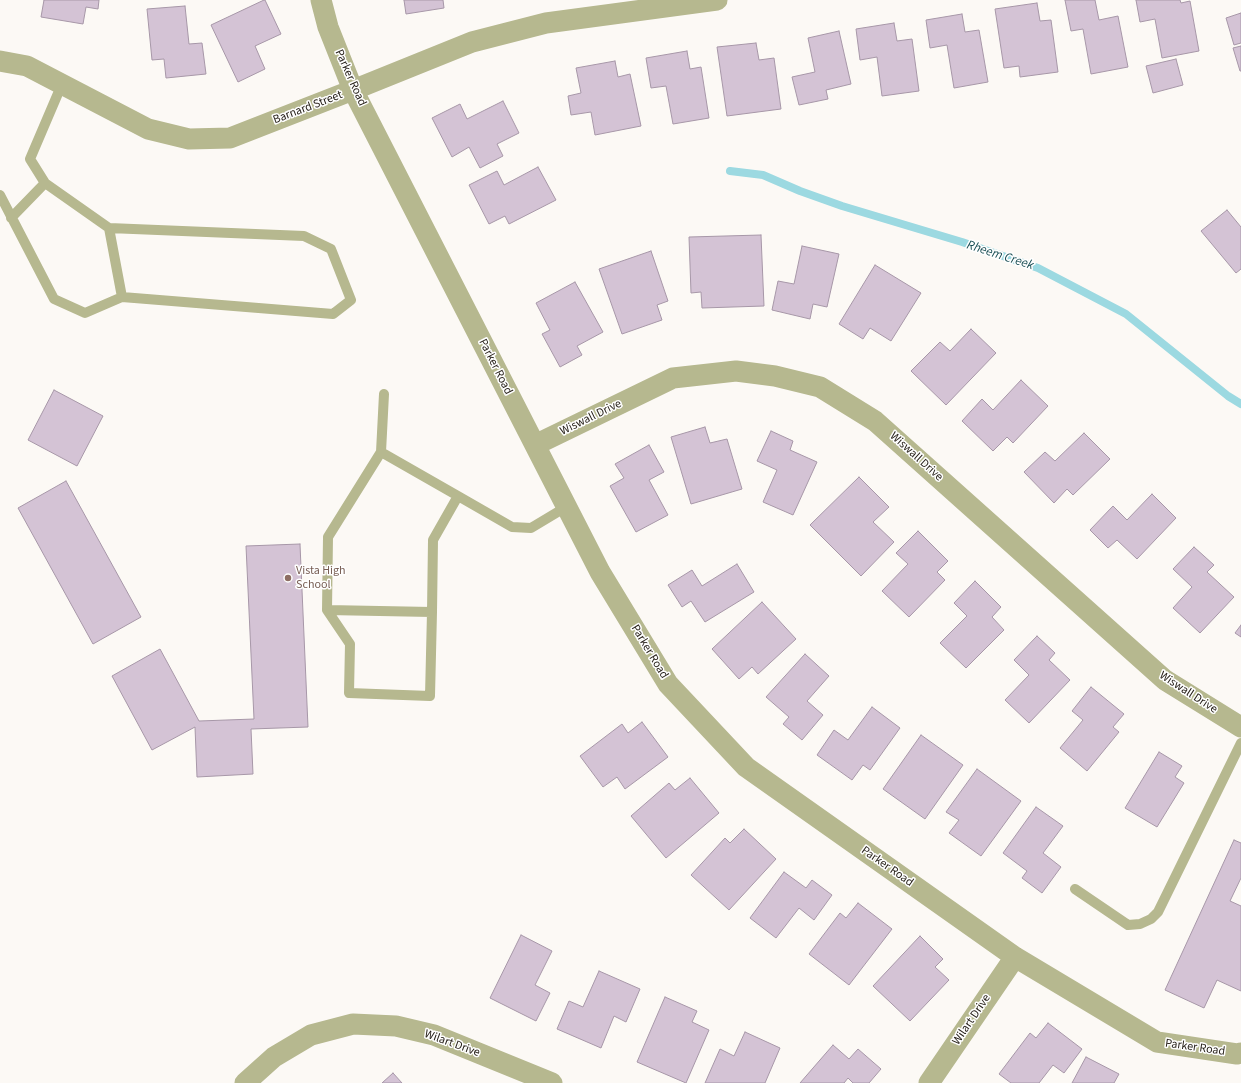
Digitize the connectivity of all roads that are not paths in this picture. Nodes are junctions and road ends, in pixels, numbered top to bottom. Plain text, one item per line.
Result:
1 (321, 0) edge
2 (717, 0) edge
3 (0, 61) edge
4 (62, 84) junction
5 (353, 90) junction
6 (45, 183) junction
7 (0, 195) edge
8 (11, 218) junction
9 (109, 228) junction
10 (122, 297) junction
11 (384, 394) dead end
12 (535, 445) junction
13 (381, 452) junction
14 (458, 496) junction
15 (566, 507) junction
16 (327, 610) junction
17 (432, 612) junction
18 (1241, 727) edge
19 (1241, 742) edge
20 (1076, 889) dead end
21 (1015, 957) junction
22 (1241, 1053) edge
23 (245, 1083) edge
24 (552, 1083) edge
25 (929, 1083) edge

1 - 5 street, Parker Road
2 - 5 street, Barnard Street
3 - 4 street, Barnard Street
4 - 5 street, Barnard Street
4 - 6 lane
5 - 12 street, Parker Road
6 - 8 lane
6 - 9 lane
7 - 8 lane
8 - 10 lane
9 - 10 lane
9 - 10 lane
11 - 13 lane
12 - 15 street, Parker Road
12 - 18 street, Wiswall Drive
13 - 14 lane
13 - 16 lane
14 - 15 lane
14 - 17 lane
15 - 21 street, Parker Road
16 - 17 lane
16 - 17 lane
19 - 20 lane
21 - 22 street, Parker Road
21 - 25 street, Wilart Drive
23 - 24 street, Wilart Drive

